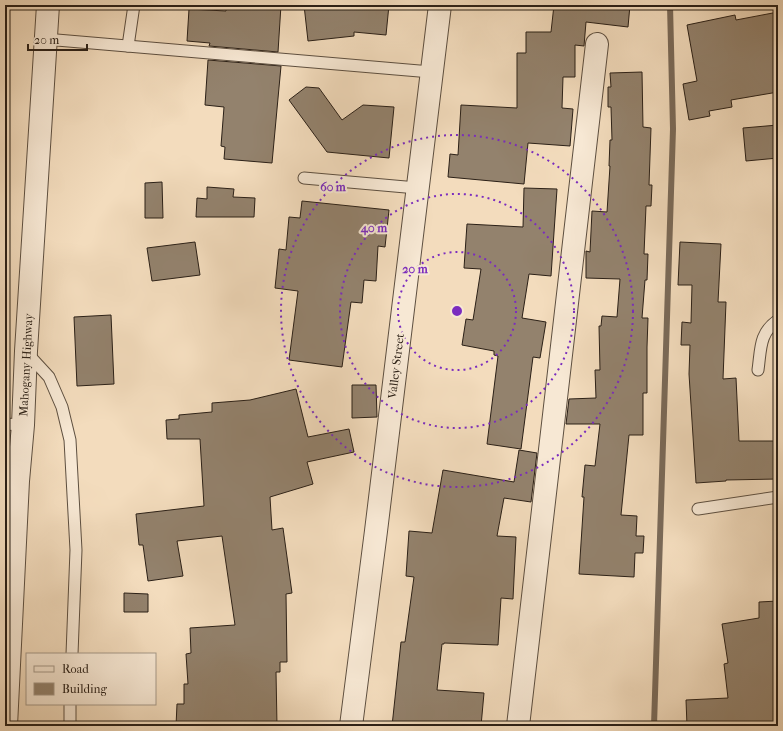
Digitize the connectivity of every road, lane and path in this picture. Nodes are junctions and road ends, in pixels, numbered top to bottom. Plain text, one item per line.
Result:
1 (48, 5) edge
2 (134, 5) edge
3 (440, 5) edge
4 (46, 39) junction
5 (597, 44) dead end
6 (128, 46) junction
7 (432, 72) junction
8 (304, 178) dead end
9 (417, 188) junction
10 (778, 320) edge
11 (26, 351) junction
12 (758, 370) dead end
13 (14, 425) edge
14 (12, 480) edge
15 (778, 498) edge
16 (698, 510) dead end
17 (72, 653) edge
18 (70, 705) edge
19 (6, 726) edge
20 (70, 726) edge
21 (351, 726) edge
22 (518, 726) edge

1 - 4 street, Mahogany Highway
2 - 6 lane
3 - 7 street, Valley Street
4 - 6 lane
4 - 11 street, Mahogany Highway
5 - 22 street
6 - 7 lane
7 - 9 street, Valley Street
8 - 9 lane
9 - 21 street, Valley Street
10 - 12 lane
11 - 13 street, Mahogany Highway
11 - 17 lane
13 - 14 street, Mahogany Highway
14 - 19 street, Mahogany Highway
15 - 16 lane
18 - 20 lane

